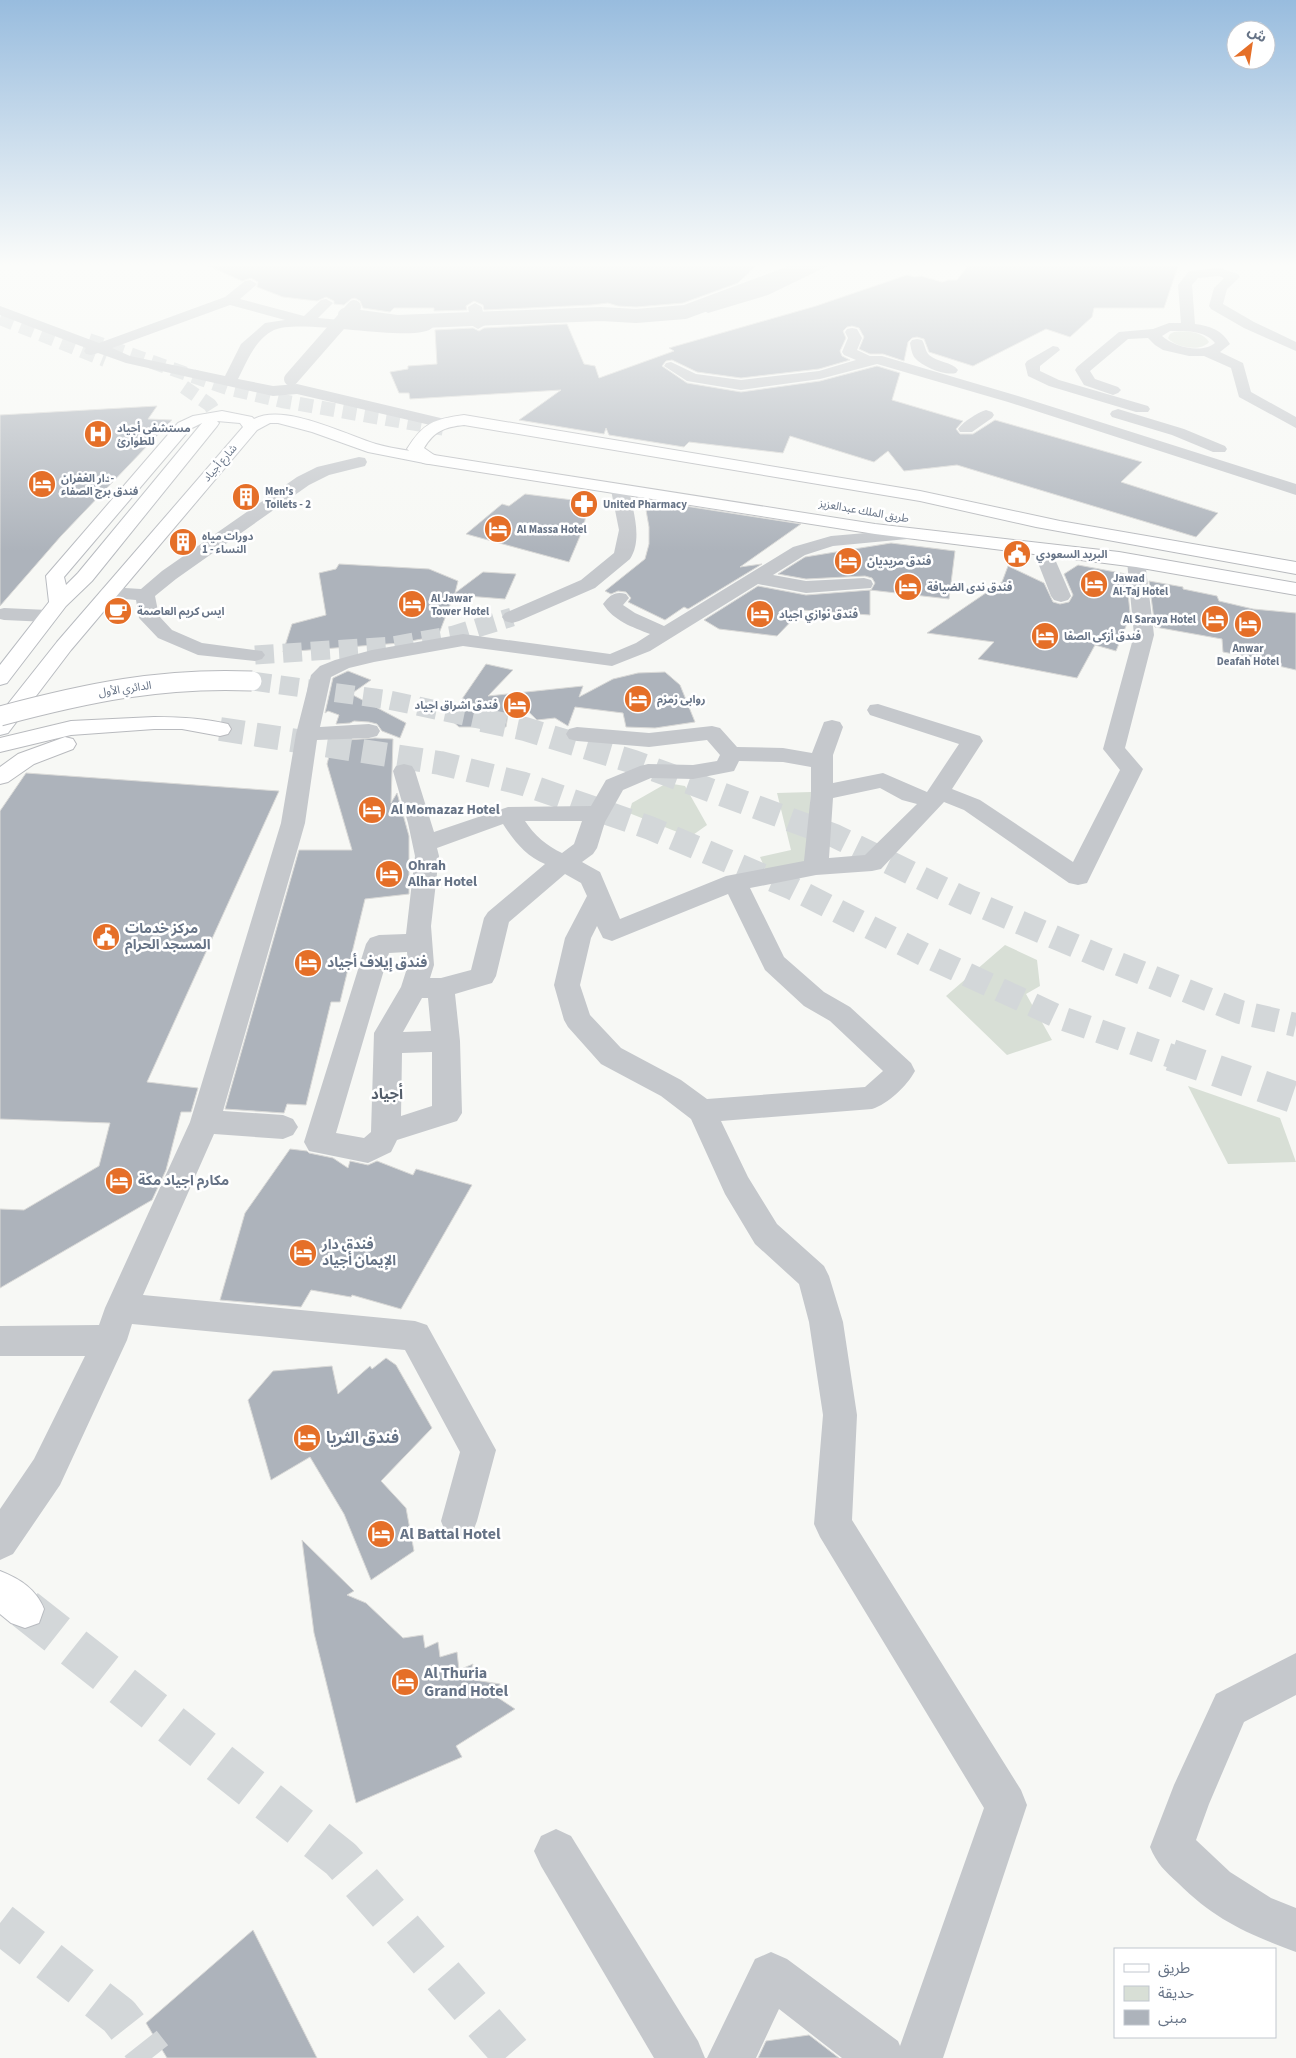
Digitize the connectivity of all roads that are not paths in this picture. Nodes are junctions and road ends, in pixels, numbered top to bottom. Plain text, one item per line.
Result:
1 (126, 359) joint
2 (240, 359) edge
3 (308, 359) edge
4 (864, 359) edge
5 (877, 359) edge
6 (877, 359) edge
7 (926, 359) edge
8 (1039, 359) edge
9 (1095, 359) edge
10 (1223, 359) edge
11 (871, 362) junction
12 (671, 366) dead end
13 (104, 368) tunnel mouth
14 (230, 381) junction
15 (273, 391) junction
16 (1157, 413) junction
17 (986, 415) dead end
18 (211, 423) dead end
19 (258, 423) junction
20 (1296, 423) edge
21 (966, 429) dead end
22 (1178, 432) junction
23 (439, 434) junction
24 (1231, 453) junction
25 (429, 459) junction
26 (359, 462) dead end
27 (1215, 464) junction
28 (1296, 477) edge
29 (620, 490) junction
30 (1296, 490) edge
31 (782, 498) dead end
32 (912, 534) junction
33 (1042, 550) junction
34 (1136, 561) junction
35 (1296, 568) edge
36 (560, 575) dead end
37 (597, 578) junction
38 (756, 578) junction
39 (864, 584) dead end
40 (1296, 589) edge
41 (109, 593) junction
42 (145, 595) junction
43 (1061, 596) dead end
44 (619, 598) dead end
45 (54, 609) junction
46 (4, 614) dead end
47 (512, 617) tunnel mouth
48 (666, 633) junction
49 (255, 655) tunnel mouth
50 (0, 679) edge
51 (252, 681) tunnel mouth
52 (878, 710) dead end
53 (0, 716) edge
54 (154, 723) junction
55 (832, 727) dead end
56 (0, 728) edge
57 (220, 729) tunnel mouth
58 (369, 731) dead end
59 (307, 734) junction
60 (577, 734) dead end
61 (0, 745) edge
62 (731, 754) junction
63 (822, 762) junction
64 (404, 771) dead end
65 (0, 777) edge
66 (822, 793) junction
67 (936, 796) junction
68 (598, 813) junction
69 (508, 814) junction
70 (424, 844) junction
71 (564, 863) junction
72 (816, 867) junction
73 (735, 882) junction
74 (599, 896) junction
75 (419, 943) junction
76 (414, 988) junction
77 (441, 988) junction
78 (446, 1041) junction
79 (388, 1043) junction
80 (702, 1111) junction
81 (205, 1122) junction
82 (283, 1127) dead end
83 (386, 1132) junction
84 (116, 1324) junction
85 (0, 1340) edge
86 (459, 1521) dead end
87 (0, 1541) edge
88 (1296, 1673) edge
89 (556, 1852) dead end
90 (1296, 1930) edge
91 (681, 2058) edge
92 (731, 2058) edge
93 (881, 2058) edge
94 (919, 2058) edge

1 - 13 street
1 - 14 street
2 - 14 street
3 - 15 street, bridge
4 - 11 street
5 - 11 street
6 - 27 street
7 - 22 street
8 - 16 street
9 - 16 street
10 - 20 street
11 - 12 street
14 - 15 street
15 - 19 street
15 - 23 street
16 - 22 street
17 - 21 street
18 - 45 main road
19 - 25 main road
19 - 41 main road, شارع أجياد
19 - 45 main road
22 - 24 street
23 - 25 main road
23 - 35 main road, طريق الملك عبدالعزيز
24 - 27 street
24 - 28 street
25 - 29 main road
26 - 42 street
27 - 30 street
29 - 32 main road
29 - 37 street
31 - 34 main road, طريق الملك عبدالعزيز
32 - 33 main road
32 - 38 street
33 - 34 main road
33 - 43 street
34 - 40 main road, طريق الملك عبدالعزيز
34 - 67 street
36 - 37 street
37 - 47 street
38 - 39 street
38 - 48 street
41 - 42 street
41 - 56 main road, شارع أجياد
42 - 49 street
44 - 48 street
45 - 46 street
45 - 50 main road
48 - 59 street
51 - 53 main road, الدائري الأول, bridge
52 - 67 street
54 - 57 main road
54 - 61 main road
54 - 65 main road
55 - 63 street
58 - 59 street
59 - 81 street
60 - 62 street
62 - 63 street
62 - 68 street
63 - 66 street
64 - 70 street
66 - 67 street
66 - 72 street
67 - 72 street
68 - 69 street
68 - 71 street
69 - 70 street
69 - 71 street
70 - 75 street
71 - 74 street
71 - 77 street
72 - 73 street
73 - 74 street
73 - 80 street
74 - 80 street
75 - 76 street
75 - 83 street
76 - 77 street
76 - 79 street
77 - 78 street
78 - 79 street
78 - 83 street
79 - 83 street
80 - 94 street
81 - 82 street
81 - 84 street
84 - 85 street
84 - 86 street
84 - 87 street
88 - 90 street
89 - 91 street
92 - 93 street

